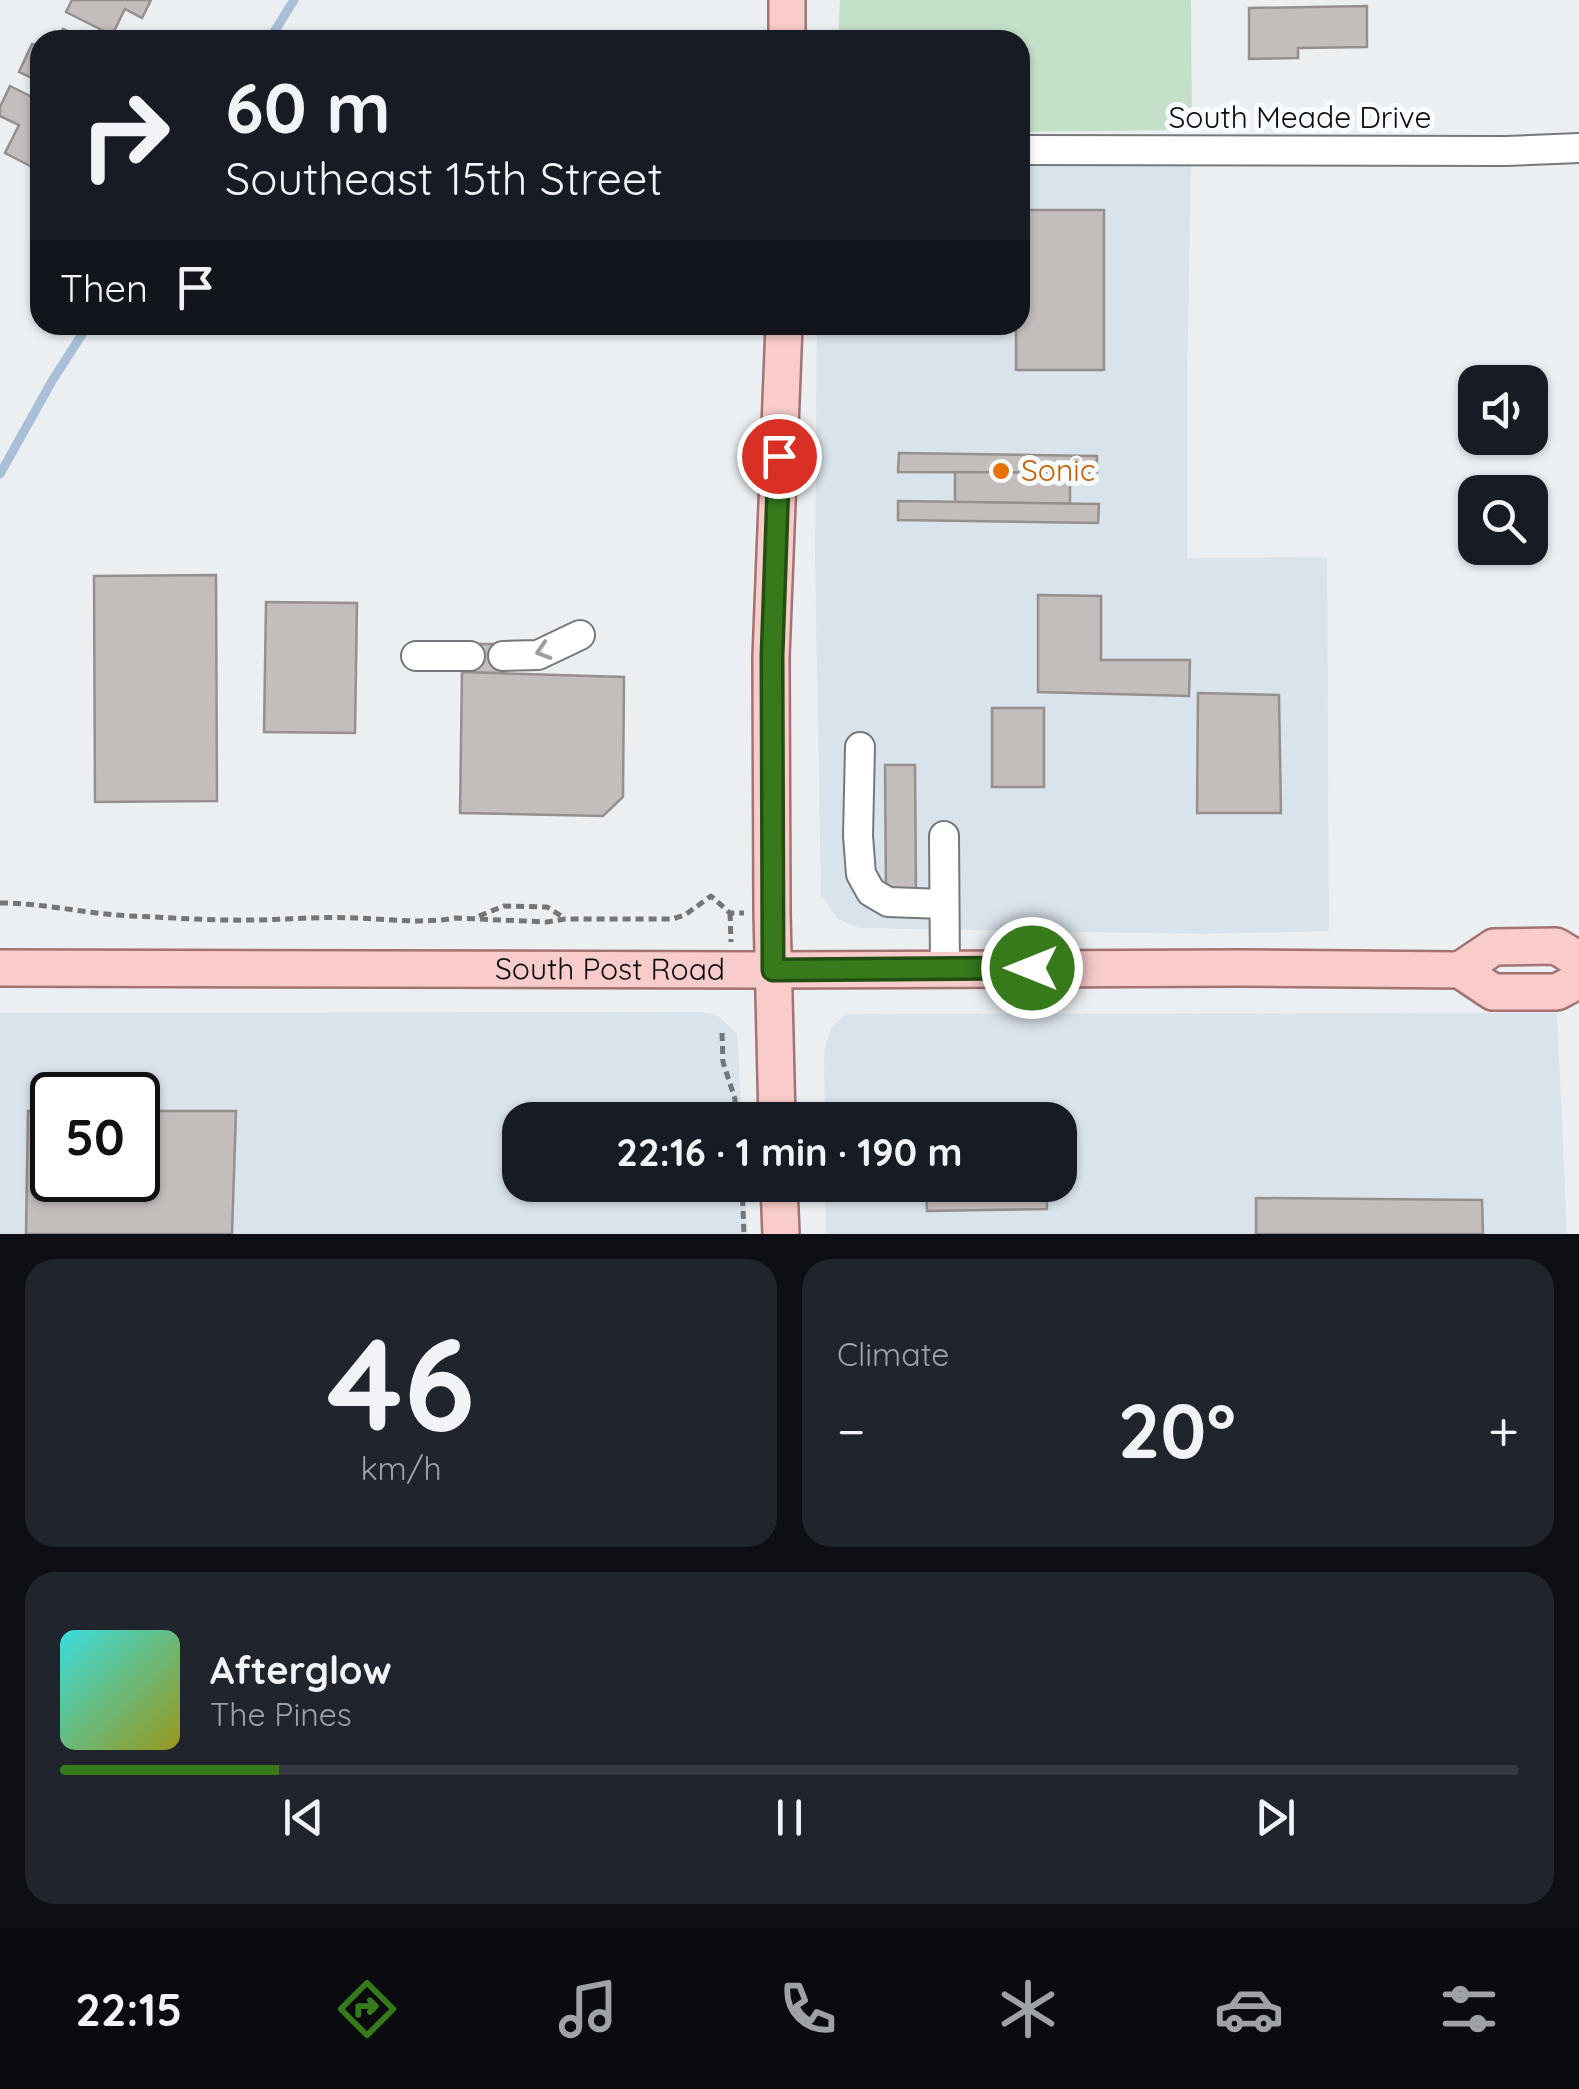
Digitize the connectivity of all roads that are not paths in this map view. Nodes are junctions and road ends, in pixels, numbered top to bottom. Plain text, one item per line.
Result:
1 (787, 0) edge
2 (787, 30) edge
3 (1579, 148) edge
4 (1030, 150) edge
5 (784, 335) edge
6 (580, 636) dead end
7 (416, 656) dead end
8 (470, 656) dead end
9 (503, 656) dead end
10 (860, 747) dead end
11 (944, 836) dead end
12 (944, 904) junction
13 (1579, 960) edge
14 (0, 968) edge
15 (945, 969) junction
16 (773, 970) junction
17 (1460, 970) junction
18 (1579, 980) edge
19 (777, 1102) edge
20 (780, 1202) edge
21 (781, 1234) edge

1 - 2 main road
3 - 4 street, South Meade Drive
5 - 16 main road
6 -> 9 street
7 - 8 street
10 - 12 street
11 - 12 street
12 - 15 street
13 - 17 main road, South Post Road
14 - 16 main road, South Post Road
15 - 16 main road, South Post Road
15 - 17 main road, South Post Road
16 - 19 main road
17 - 18 main road, South Post Road
20 - 21 main road

